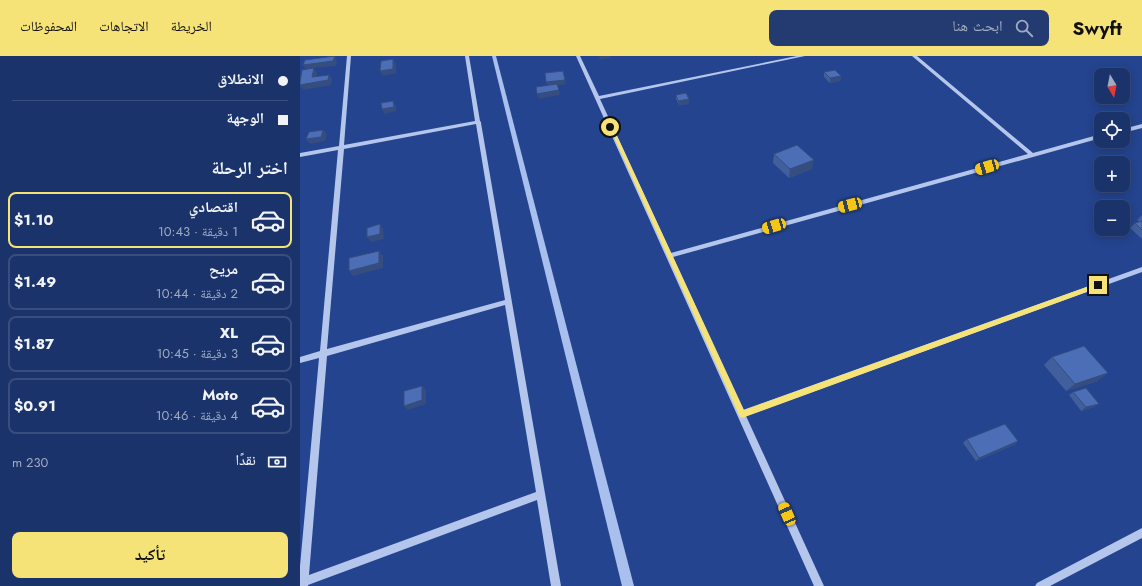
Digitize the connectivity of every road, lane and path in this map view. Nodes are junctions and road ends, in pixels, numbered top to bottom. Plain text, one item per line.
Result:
1 (349, 56) edge
2 (467, 56) edge
3 (578, 56) edge
4 (803, 56) edge
5 (914, 56) edge
6 (597, 98) junction
7 (479, 122) junction
8 (1142, 126) edge
9 (1130, 129) edge
10 (1094, 138) edge
11 (342, 147) junction
12 (1032, 155) junction
13 (300, 156) edge
14 (668, 256) junction
15 (1142, 269) edge
16 (509, 301) junction
17 (322, 354) junction
18 (300, 360) edge
19 (742, 414) junction
20 (540, 495) junction
21 (1142, 533) edge
22 (302, 584) edge
23 (556, 586) edge
24 (819, 586) edge
25 (1040, 586) edge

1 - 11 street
2 - 7 street
3 - 6 street
4 - 6 street
5 - 12 street
6 - 14 street
7 - 11 street
7 - 16 street
8 - 9 street
10 - 12 street
11 - 13 street
11 - 17 street
12 - 14 street
14 - 19 street
15 - 19 street
16 - 17 street
16 - 20 street
17 - 18 street
17 - 22 street
19 - 24 street
20 - 22 street
20 - 23 street
21 - 25 street

